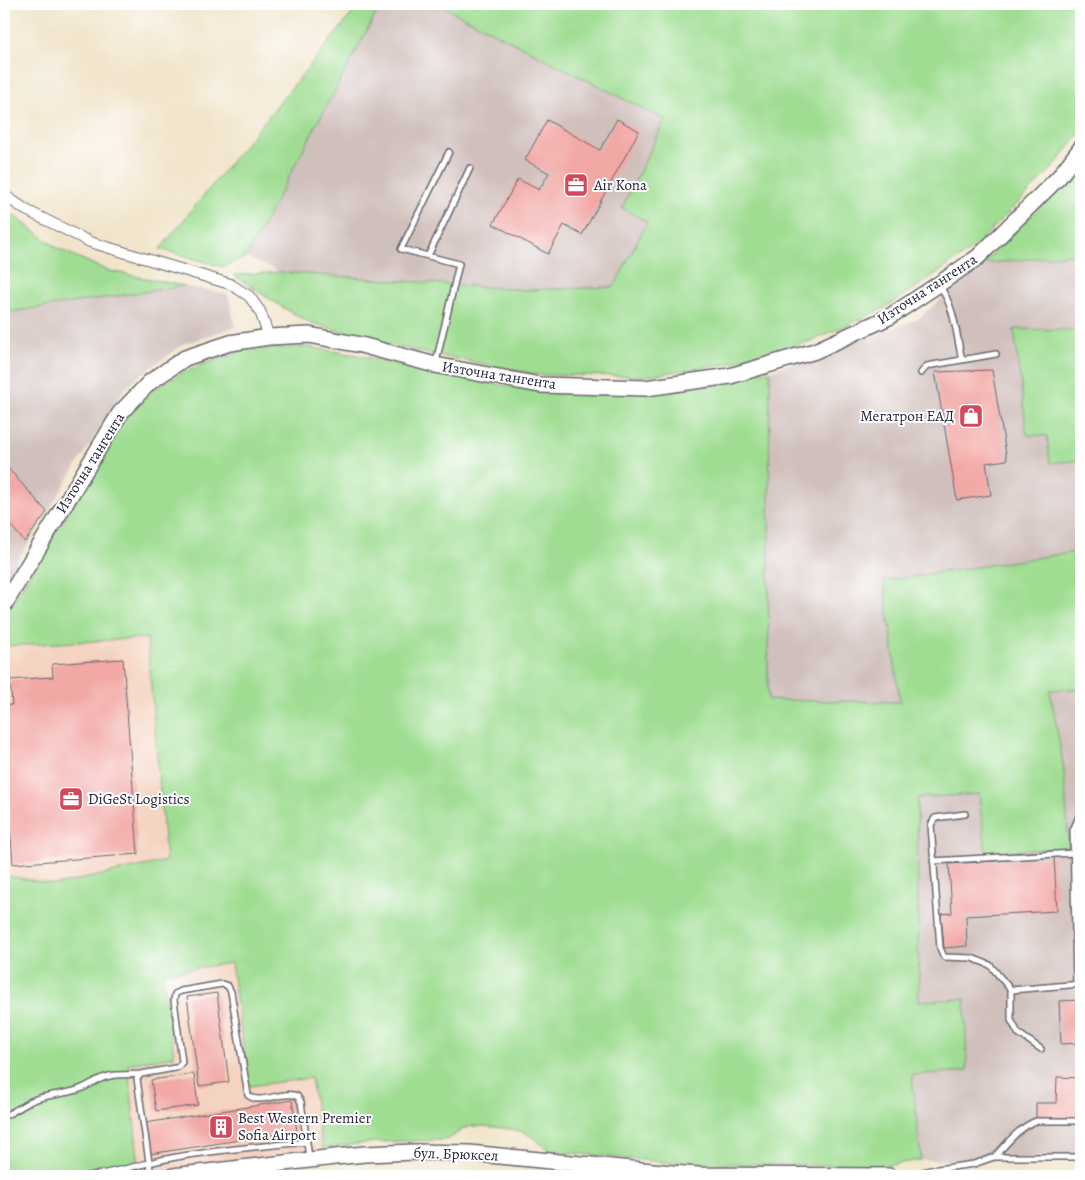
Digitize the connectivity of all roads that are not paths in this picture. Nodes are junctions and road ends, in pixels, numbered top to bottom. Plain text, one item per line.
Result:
1 (1081, 148) edge
2 (449, 152) dead end
3 (470, 168) dead end
4 (4, 195) edge
5 (428, 256) junction
6 (939, 284) junction
7 (268, 337) junction
8 (996, 354) dead end
9 (962, 360) junction
10 (435, 365) junction
11 (921, 373) dead end
12 (4, 604) edge
13 (964, 814) dead end
14 (1081, 816) edge
15 (1074, 853) junction
16 (933, 862) junction
17 (1079, 984) edge
18 (1011, 990) junction
19 (1040, 1049) dead end
20 (141, 1074) junction
21 (4, 1116) edge
22 (1081, 1121) edge
23 (307, 1142) junction
24 (994, 1157) junction
25 (1081, 1157) edge
26 (310, 1160) junction
27 (149, 1164) junction
28 (88, 1176) edge
29 (151, 1176) edge
30 (173, 1176) edge
31 (889, 1176) edge
32 (910, 1176) edge

1 - 6 street, Източна тангента
2 - 5 lane
3 - 5 lane
4 - 7 street
5 - 10 lane
6 - 9 lane
6 - 10 street, Източна тангента
7 - 10 street, Източна тангента
7 - 12 street, Източна тангента
8 - 9 lane
9 - 11 lane
13 - 16 lane
14 - 15 lane
15 - 16 lane
15 - 17 lane
16 - 18 lane
17 - 18 lane
18 - 19 lane
20 - 21 lane
20 - 23 lane
20 - 27 lane
22 - 24 lane
23 - 26 lane
23 - 27 lane
24 - 25 lane
24 - 32 lane
26 - 30 street, бул. Брюксел
26 - 31 street, бул. Брюксел
27 - 28 lane
27 - 29 lane

